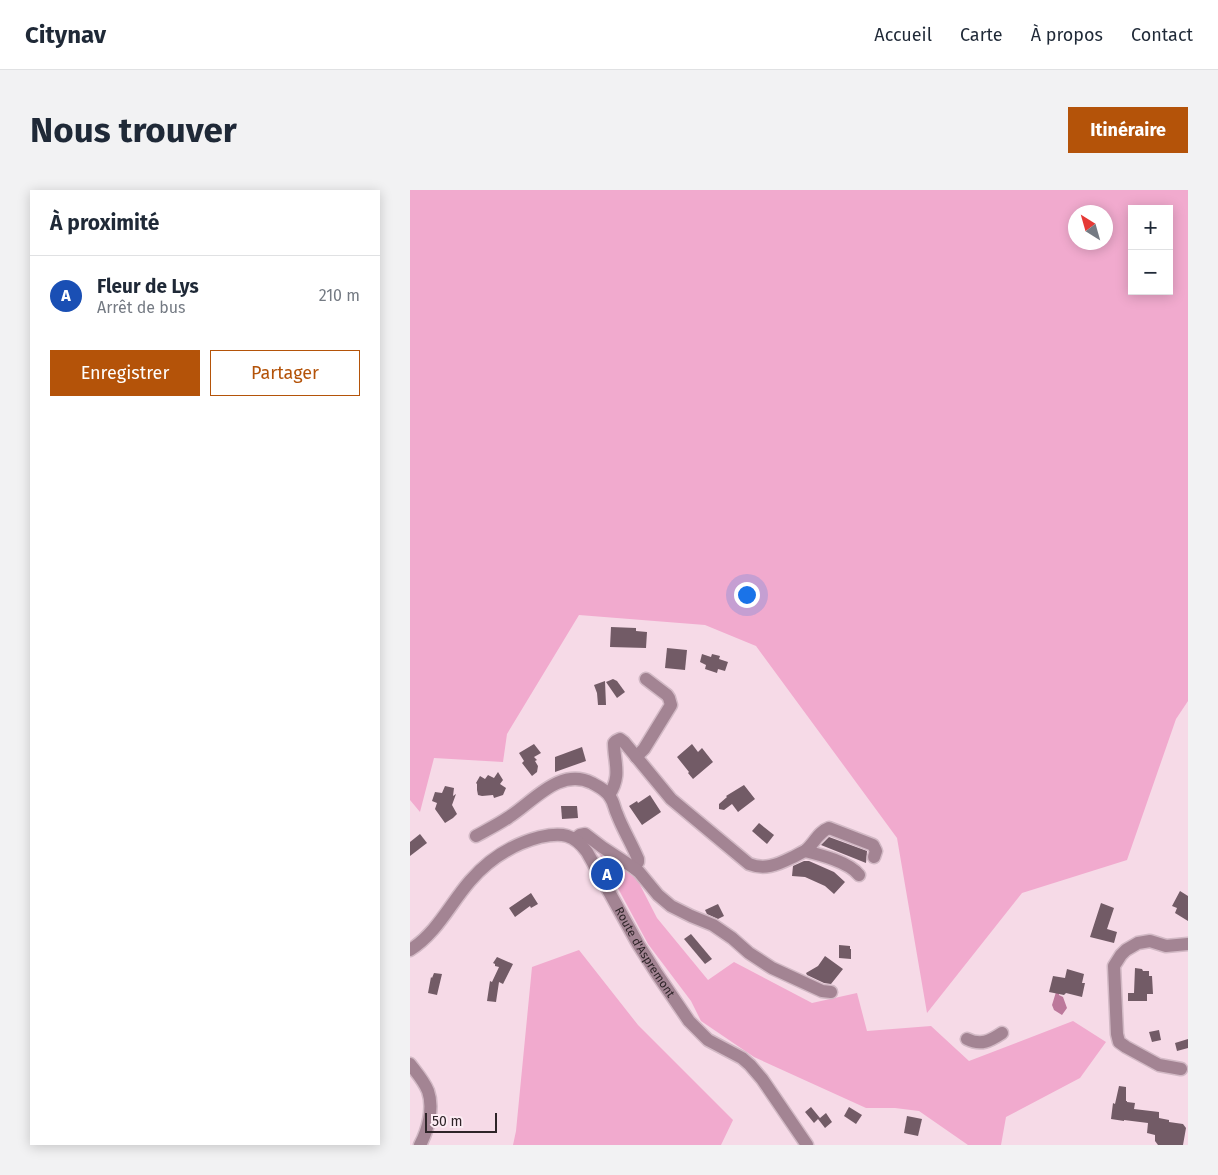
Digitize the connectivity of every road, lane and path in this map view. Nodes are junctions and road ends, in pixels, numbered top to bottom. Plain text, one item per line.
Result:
1 (646, 679) dead end
2 (636, 757) junction
3 (609, 795) junction
4 (476, 836) dead end
5 (575, 839) junction
6 (805, 851) junction
7 (874, 857) dead end
8 (634, 868) junction
9 (859, 875) dead end
10 (1188, 944) edge
11 (410, 950) edge
12 (831, 992) dead end
13 (1002, 1033) dead end
14 (967, 1039) dead end
15 (410, 1064) edge
16 (1181, 1069) dead end
17 (420, 1145) edge
18 (807, 1145) edge

1 - 2 street
2 - 3 street
2 - 6 street
3 - 4 street
3 - 8 street
5 - 8 street
5 - 11 street
5 - 18 street, Route d'Aspremont
6 - 7 street
6 - 9 street
8 - 12 street
10 - 16 street
13 - 14 street
15 - 17 street

